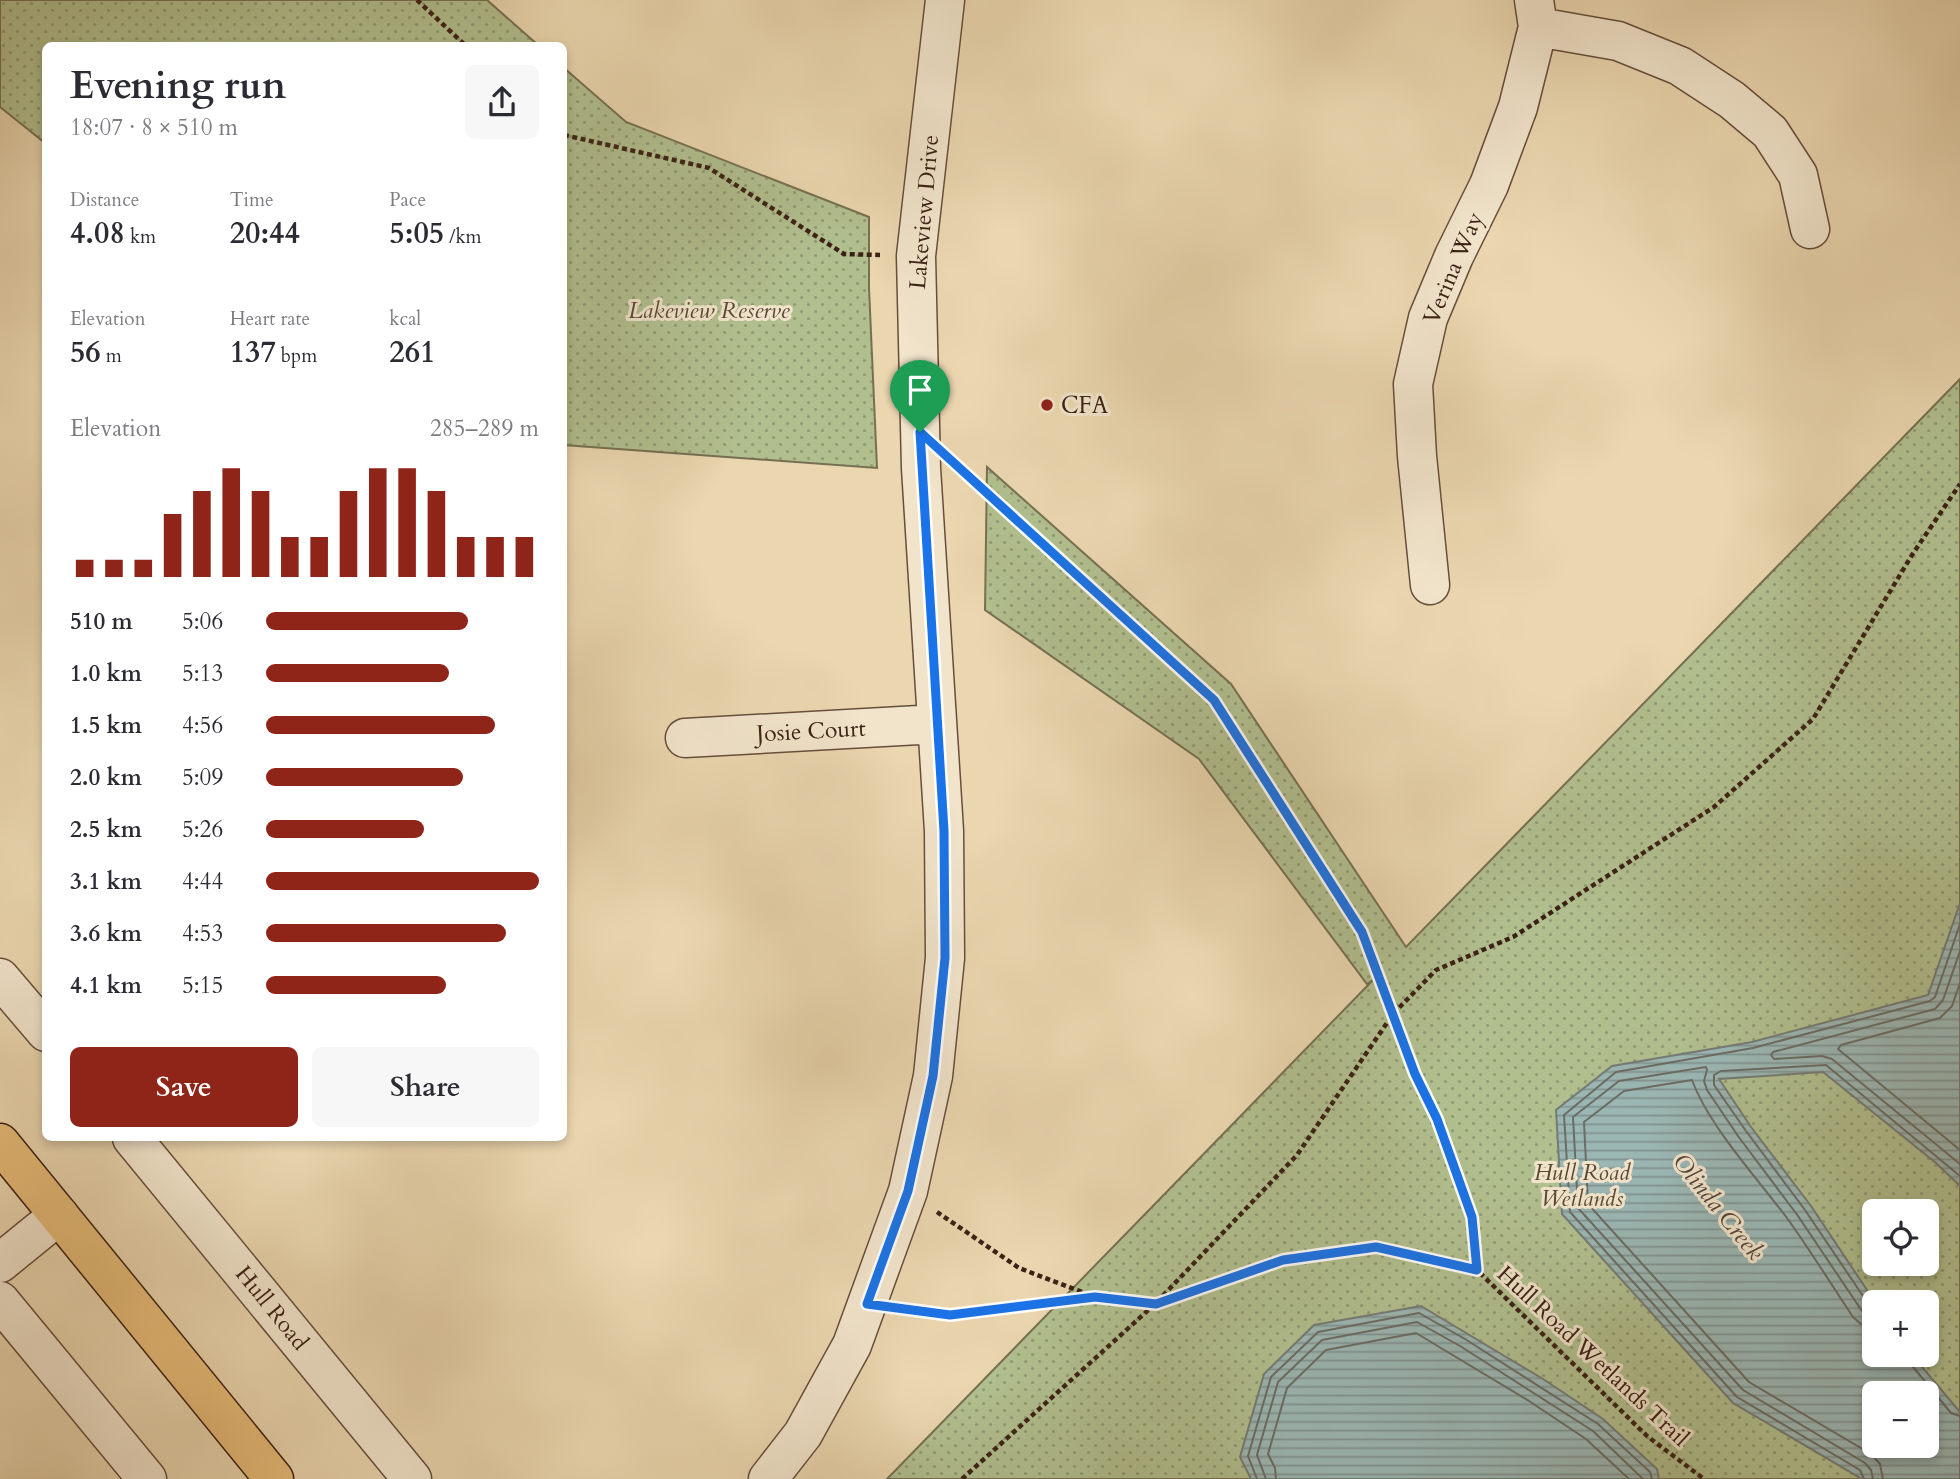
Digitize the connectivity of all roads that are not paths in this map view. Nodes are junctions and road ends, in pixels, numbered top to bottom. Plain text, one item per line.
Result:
1 (945, 0) edge
2 (1536, 14) edge
3 (1810, 229) dead end
4 (1430, 585) dead end
5 (937, 724) junction
6 (685, 738) dead end
7 (134, 1141) edge
8 (0, 1143) edge
9 (59, 1215) junction
10 (0, 1263) edge
11 (0, 1301) edge
12 (147, 1479) edge
13 (274, 1479) edge
14 (412, 1479) edge
15 (768, 1479) edge

1 - 5 street, Lakeview Drive
2 - 3 street
2 - 4 street, Verina Way
5 - 6 street, Josie Court
5 - 15 street, Lakeview Drive
7 - 14 street, Hull Road
8 - 9 main road
9 - 10 street
9 - 13 main road
11 - 12 street

